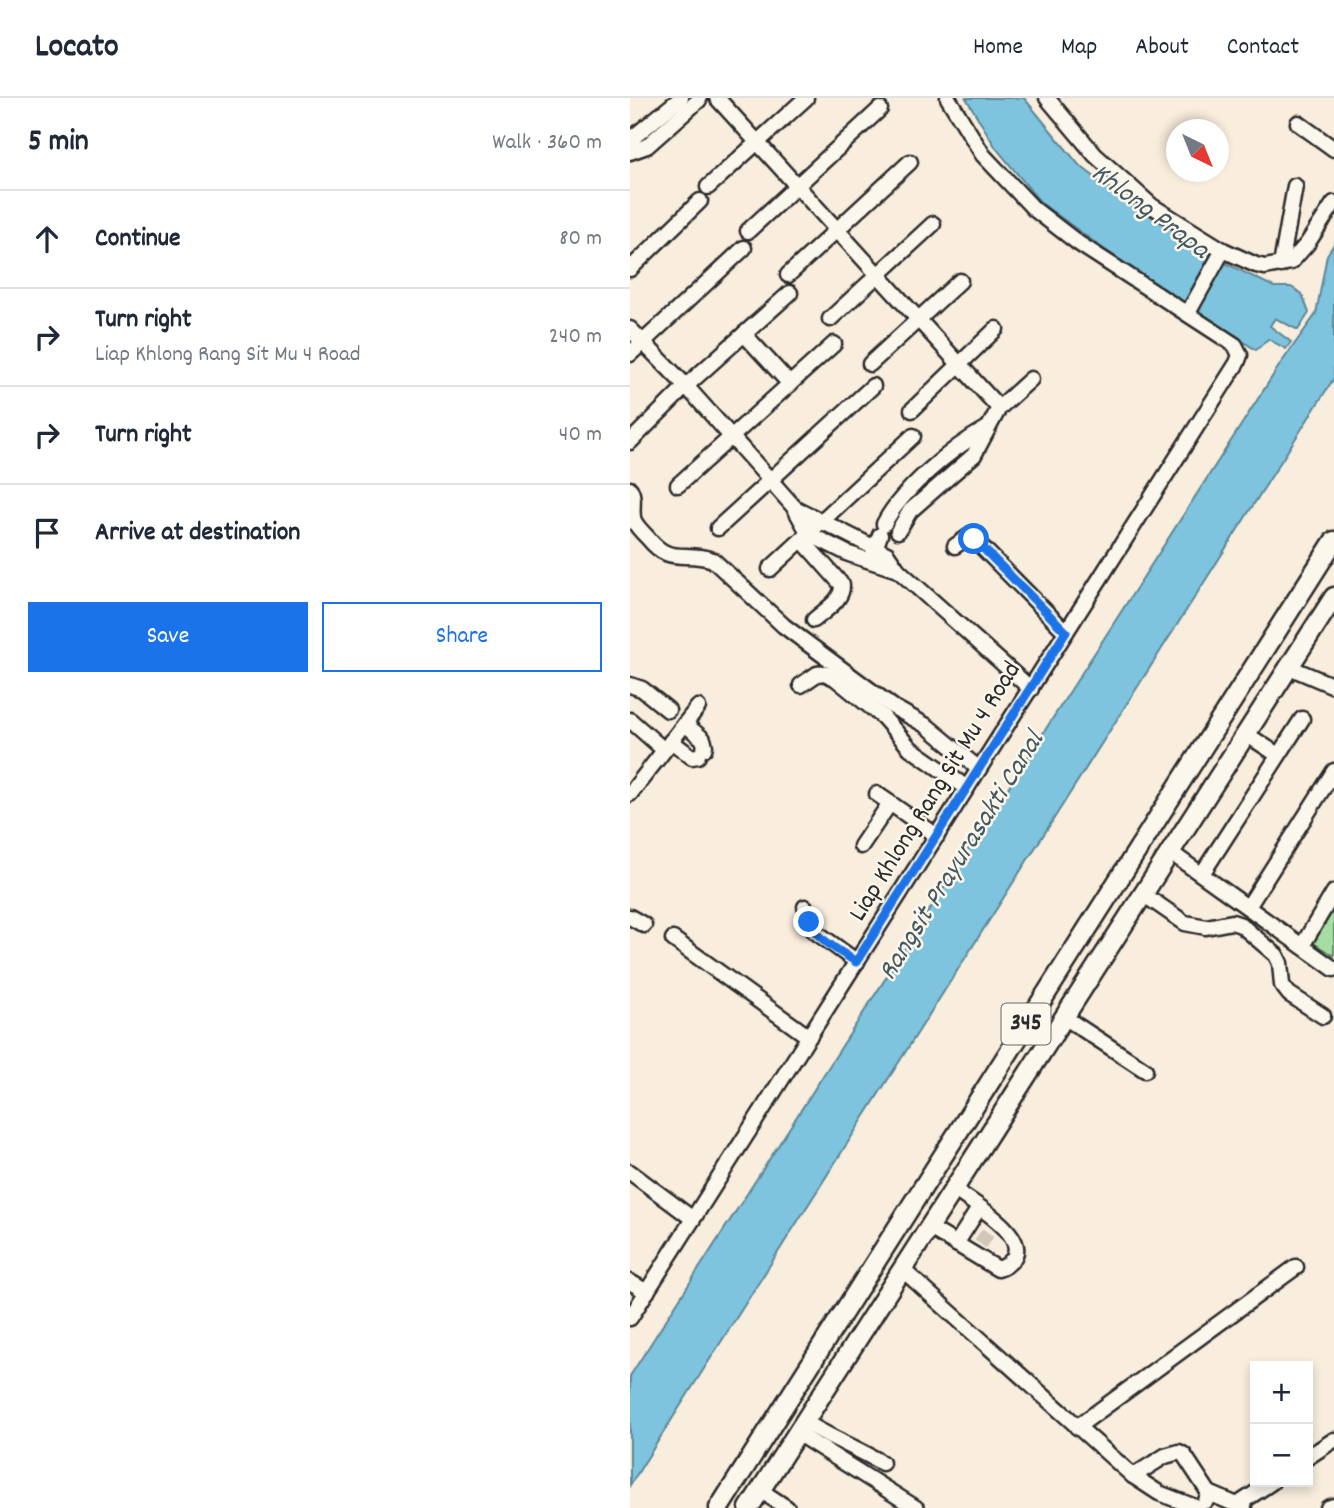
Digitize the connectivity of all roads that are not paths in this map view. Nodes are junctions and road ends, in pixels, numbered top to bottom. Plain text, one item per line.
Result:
1 (681, 98) edge
2 (715, 98) edge
3 (806, 98) edge
4 (948, 98) edge
5 (1047, 98) edge
6 (698, 99) edge
7 (880, 109) dead end
8 (1298, 123) dead end
9 (630, 140) edge
10 (758, 143) junction
11 (1334, 149) edge
12 (630, 152) edge
13 (911, 162) dead end
14 (1296, 186) dead end
15 (708, 187) dead end
16 (798, 187) junction
17 (700, 201) dead end
18 (1334, 203) edge
19 (933, 224) dead end
20 (838, 230) junction
21 (748, 231) dead end
22 (744, 248) dead end
23 (1221, 253) junction
24 (1286, 263) junction
25 (630, 269) edge
26 (788, 275) dead end
27 (880, 276) junction
28 (960, 281) dead end
29 (790, 293) dead end
30 (1189, 311) junction
31 (830, 319) dead end
32 (919, 319) junction
33 (996, 329) dead end
34 (630, 330) edge
35 (744, 334) junction
36 (643, 342) junction
37 (834, 344) dead end
38 (630, 354) edge
39 (870, 364) dead end
40 (960, 364) junction
41 (1031, 379) dead end
42 (790, 384) junction
43 (686, 386) junction
44 (873, 386) dead end
45 (999, 408) junction
46 (912, 410) dead end
47 (913, 436) dead end
48 (732, 437) junction
49 (630, 442) edge
50 (771, 481) junction
51 (677, 485) dead end
52 (630, 489) edge
53 (794, 507) junction
54 (822, 523) junction
55 (718, 528) dead end
56 (806, 537) junction
57 (1334, 541) edge
58 (884, 545) junction
59 (955, 546) dead end
60 (770, 569) dead end
61 (1334, 597) edge
62 (814, 620) dead end
63 (1066, 632) junction
64 (1289, 667) junction
65 (630, 685) edge
66 (801, 685) dead end
67 (1334, 686) edge
68 (1031, 688) junction
69 (698, 707) dead end
70 (668, 710) dead end
71 (1302, 719) dead end
72 (630, 720) edge
73 (685, 723) junction
74 (1246, 734) junction
75 (668, 746) junction
76 (1278, 755) junction
77 (979, 769) junction
78 (1334, 771) edge
79 (967, 788) junction
80 (630, 794) edge
81 (877, 794) dead end
82 (890, 803) junction
83 (1159, 815) junction
84 (1184, 831) junction
85 (937, 836) junction
86 (861, 846) dead end
87 (1170, 852) junction
88 (1202, 874) junction
89 (1334, 892) edge
90 (1143, 894) junction
91 (805, 907) dead end
92 (1248, 907) junction
93 (630, 917) edge
94 (644, 925) dead end
95 (673, 939) dead end
96 (1302, 946) junction
97 (856, 962) junction
98 (1334, 968) edge
99 (1322, 1016) dead end
100 (1064, 1017) junction
101 (809, 1037) junction
102 (1145, 1070) dead end
103 (630, 1172) edge
104 (955, 1190) junction
105 (979, 1208) junction
106 (693, 1219) junction
107 (930, 1228) junction
108 (956, 1244) junction
109 (1296, 1267) dead end
110 (903, 1270) junction
111 (630, 1282) edge
112 (647, 1292) junction
113 (630, 1318) edge
114 (800, 1427) junction
115 (1077, 1427) junction
116 (1334, 1440) edge
117 (1313, 1454) edge
118 (882, 1463) dead end
119 (1133, 1476) junction
120 (1266, 1487) edge
121 (760, 1490) junction
122 (1209, 1493) junction
123 (1334, 1506) edge
124 (1241, 1507) edge
125 (719, 1508) edge
126 (749, 1508) edge
127 (787, 1508) edge
128 (916, 1508) edge
129 (1198, 1508) edge
130 (1204, 1508) edge
131 (1328, 1508) edge

1 - 9 street
2 - 6 street
2 - 10 street
3 - 10 street
4 - 30 street
5 - 23 street
6 - 12 street
7 - 16 street
8 - 11 street
10 - 15 street
10 - 16 street
13 - 20 street
14 - 24 street
16 - 20 street
16 - 21 street
17 - 25 street
18 - 24 street
19 - 27 street
20 - 26 street
20 - 27 street
22 - 36 street
23 - 24 street
23 - 30 street
27 - 31 street
27 - 32 street
28 - 32 street
29 - 35 street
30 - 63 street, Liap Khlong Rang Sit Mu 4 Road
32 - 39 street
32 - 40 street
33 - 40 street
34 - 36 street
35 - 42 street
35 - 43 street
36 - 38 street
36 - 43 street
37 - 42 street
40 - 45 street
40 - 46 street
41 - 45 street
42 - 48 street
43 - 48 street
43 - 49 street
44 - 50 street
45 - 58 street
47 - 54 street
48 - 50 street
48 - 51 street
50 - 53 street
50 - 55 street
52 - 77 street
53 - 54 street
53 - 56 street
54 - 56 street
54 - 58 street
56 - 58 street
56 - 60 street
56 - 62 street
57 - 83 main road, 345
58 - 68 street
59 - 63 street
61 - 64 main road, 345
63 - 68 street, Liap Khlong Rang Sit Mu 4 Road
64 - 67 street
64 - 74 main road, 345
65 - 70 street
66 - 79 street
68 - 77 street, Liap Khlong Rang Sit Mu 4 Road
69 - 73 street
71 - 76 street
72 - 75 street
73 - 75 street
73 - 75 street
74 - 76 street
74 - 84 main road, 345
75 - 80 street
76 - 88 street
77 - 79 street, Liap Khlong Rang Sit Mu 4 Road
78 - 92 street
79 - 85 street, Liap Khlong Rang Sit Mu 4 Road
81 - 82 street
82 - 85 street
82 - 86 street
83 - 84 main road
83 - 125 main road, 345
84 - 87 main road, 345
85 - 97 street, Liap Khlong Rang Sit Mu 4 Road
87 - 88 street
87 - 90 main road, 345
88 - 92 street
89 - 96 street
90 - 99 street
90 - 100 main road, 345
91 - 97 street
92 - 96 street
93 - 94 street
95 - 101 street
96 - 98 street
97 - 101 street, Liap Khlong Rang Sit Mu 4 Road
100 - 102 street
100 - 104 main road, 345
101 - 106 street, Liap Khlong Rang Sit Mu 4 Road
103 - 106 street
104 - 105 street
104 - 107 main road, 345
105 - 108 street
105 - 108 street
106 - 112 street, Liap Khlong Rang Sit Mu 4 Road
107 - 108 street
107 - 110 main road, 345
109 - 115 street
110 - 114 main road, 345
110 - 115 street
111 - 112 street
112 - 113 street, Liap Khlong Rang Sit Mu 4 Road
114 - 118 street
114 - 121 main road, 345
114 - 128 street
115 - 119 street
116 - 117 street
119 - 122 street
119 - 129 street
120 - 124 street
121 - 126 main road, 345
121 - 127 street
122 - 124 street
122 - 130 street
123 - 131 street

